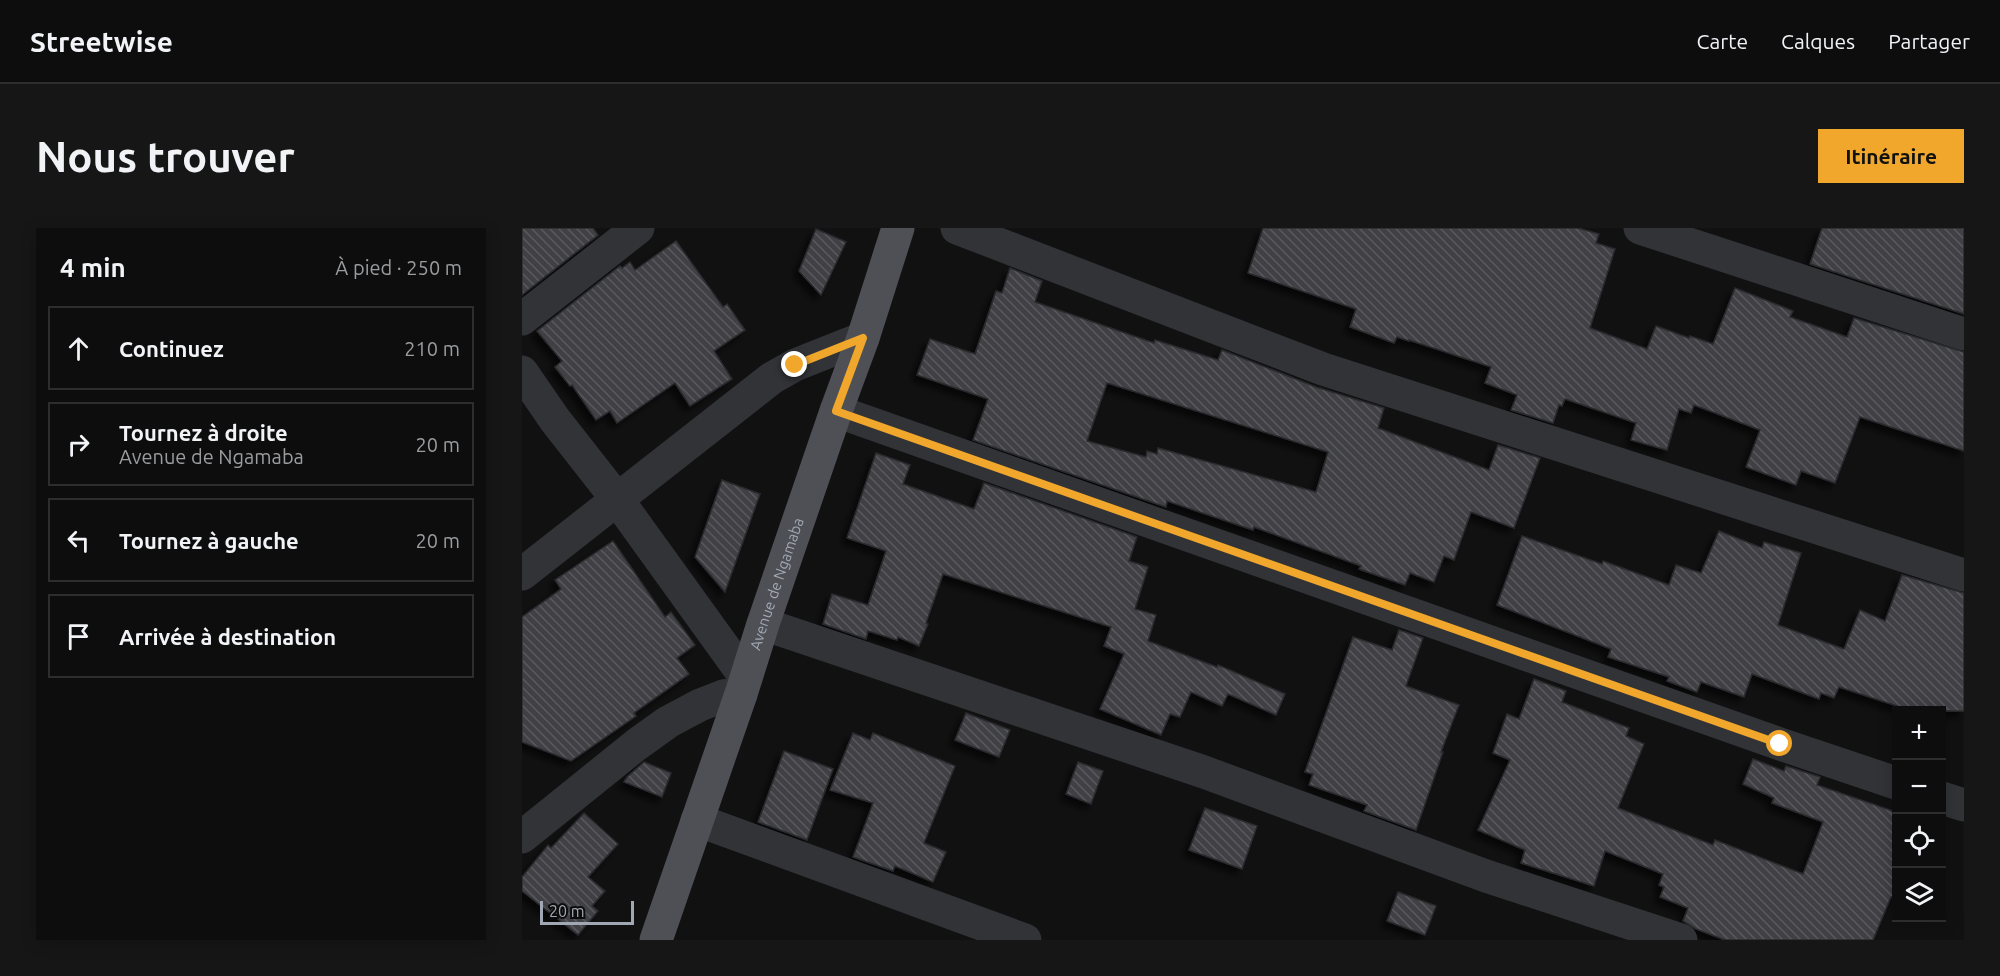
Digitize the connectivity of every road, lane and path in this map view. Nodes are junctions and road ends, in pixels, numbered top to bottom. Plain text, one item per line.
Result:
1 (638, 228) edge
2 (898, 228) edge
3 (957, 228) edge
4 (1640, 228) edge
5 (522, 319) edge
6 (1964, 334) edge
7 (863, 338) junction
8 (522, 372) edge
9 (836, 411) junction
10 (617, 499) junction
11 (522, 574) edge
12 (1964, 574) edge
13 (763, 624) junction
14 (743, 686) junction
15 (1892, 782) edge
16 (1946, 800) edge
17 (1964, 805) edge
18 (697, 820) junction
19 (522, 837) edge
20 (656, 940) edge
21 (1024, 940) edge
22 (1681, 940) edge

1 - 5 street
2 - 7 main road, Avenue de Ngamaba
3 - 12 street
4 - 6 street
7 - 9 main road, Avenue de Ngamaba
7 - 10 street
8 - 10 street
9 - 13 main road, Avenue de Ngamaba
9 - 15 street
10 - 11 street
10 - 14 street
13 - 14 main road, Avenue de Ngamaba
13 - 22 street
14 - 18 main road, Avenue de Ngamaba
14 - 19 street
16 - 17 street
18 - 20 main road, Avenue de Ngamaba
18 - 21 street

